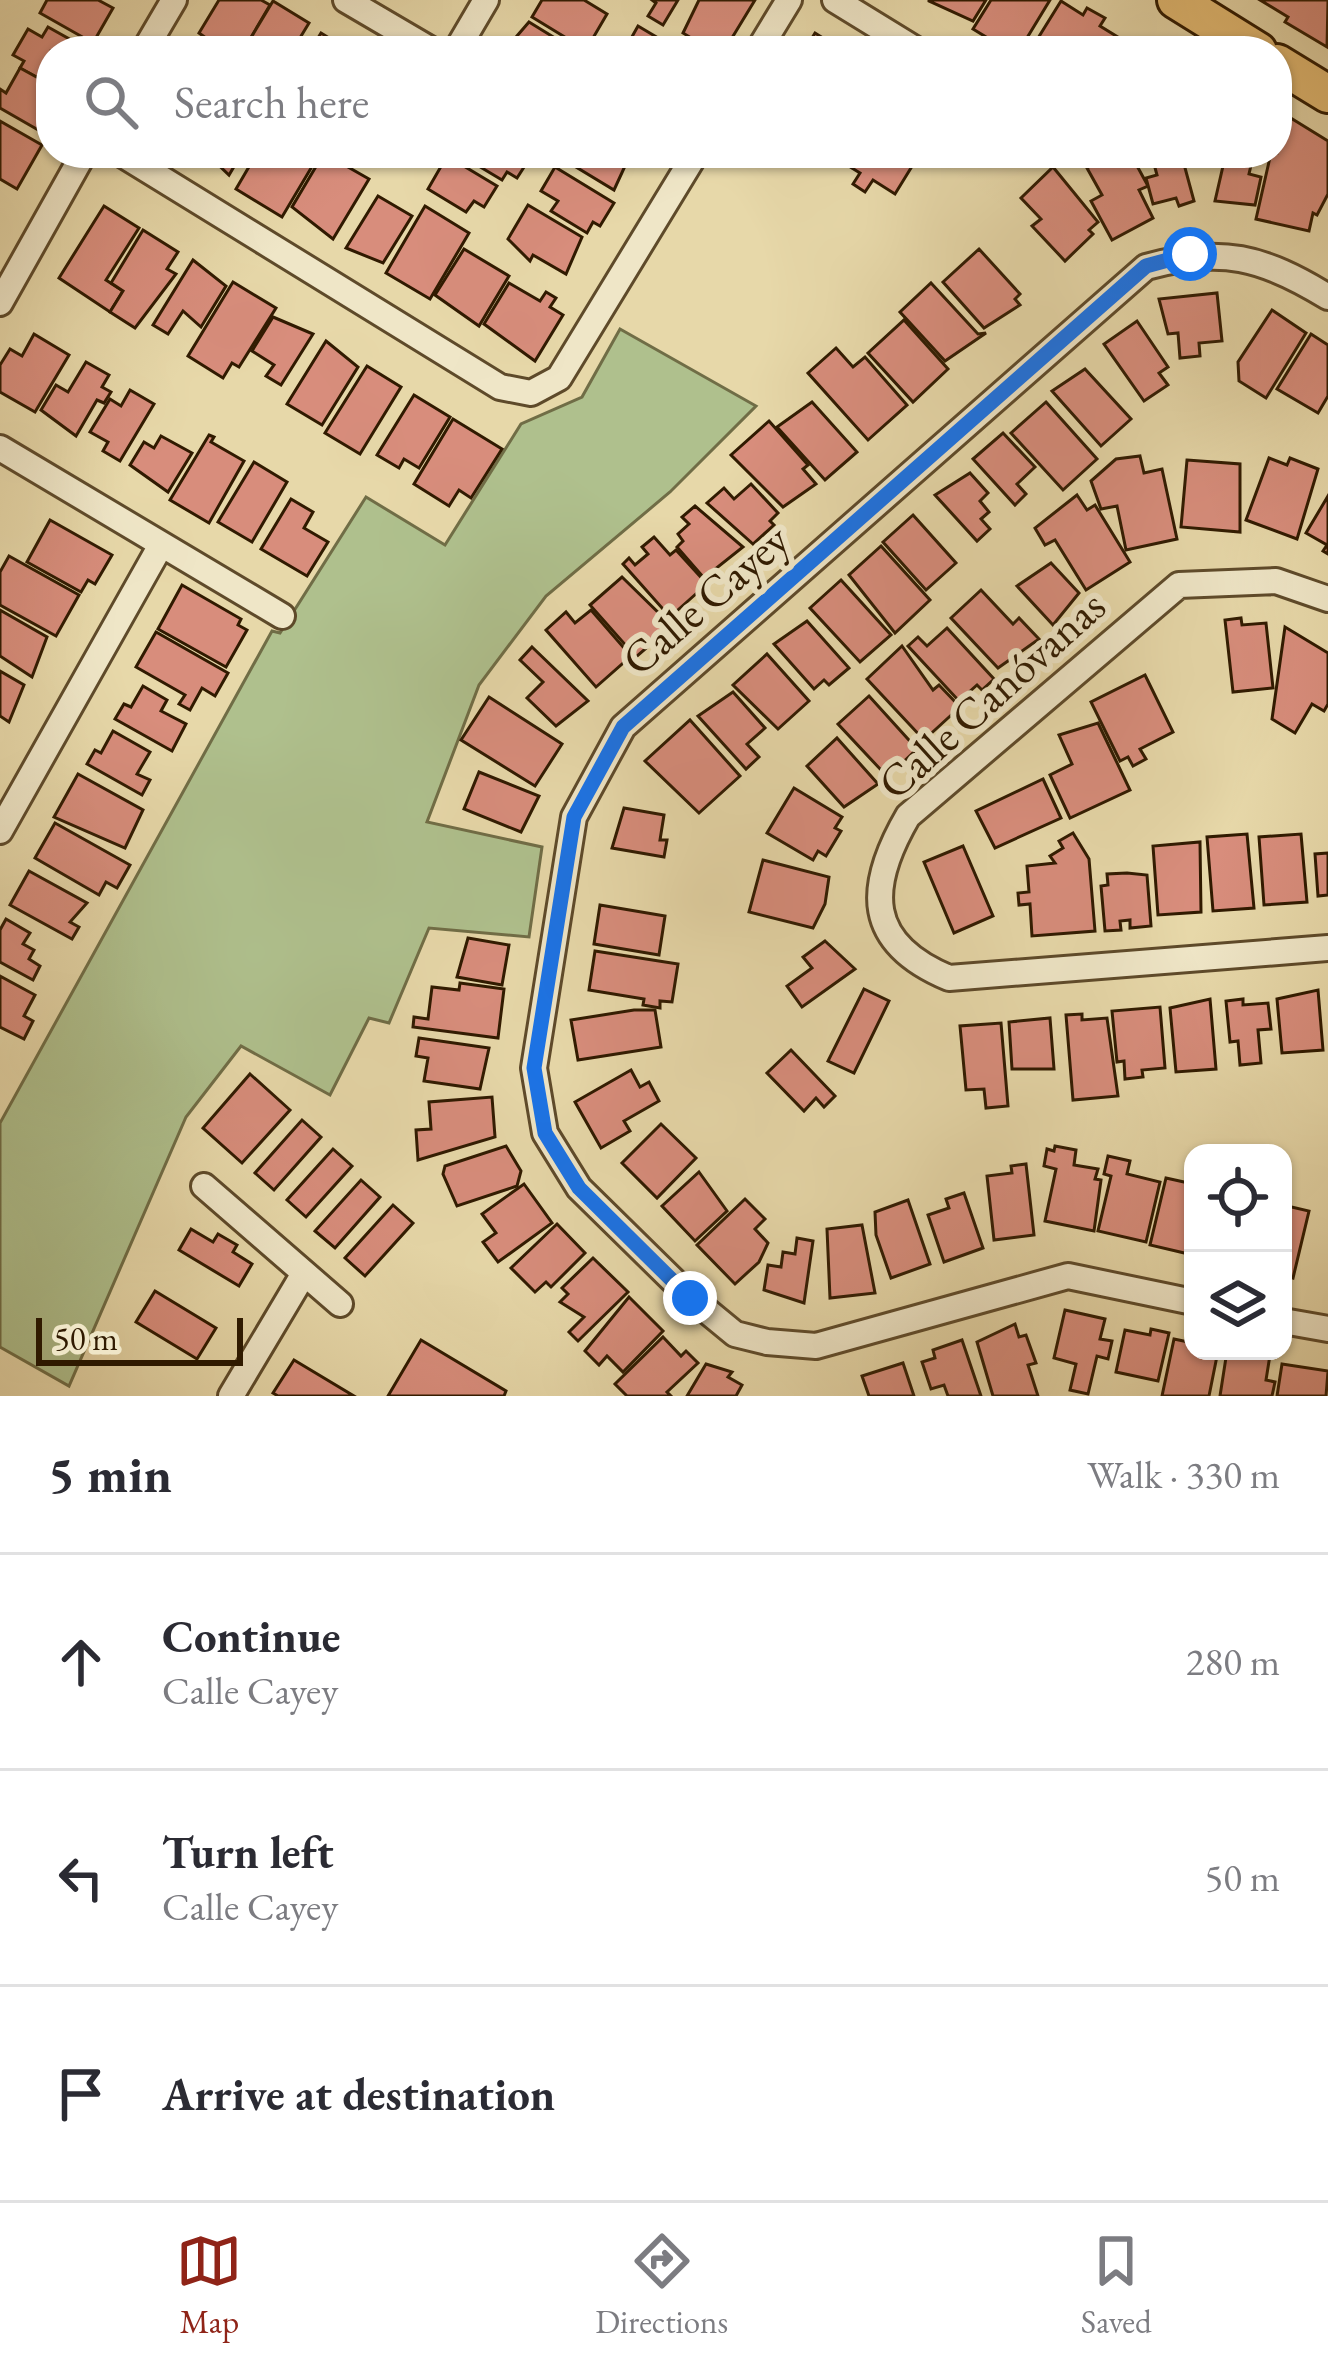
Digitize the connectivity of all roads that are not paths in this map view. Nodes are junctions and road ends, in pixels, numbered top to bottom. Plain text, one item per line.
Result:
1 (174, 0) edge
2 (346, 0) edge
3 (486, 0) edge
4 (790, 0) edge
5 (836, 0) edge
6 (1176, 0) edge
7 (153, 36) edge
8 (407, 36) edge
9 (465, 36) edge
10 (767, 36) edge
11 (894, 36) edge
12 (1234, 36) edge
13 (1292, 72) edge
14 (1328, 94) edge
15 (76, 168) edge
16 (144, 168) edge
17 (687, 168) edge
18 (1328, 297) edge
19 (0, 303) edge
20 (0, 448) edge
21 (161, 545) junction
22 (1328, 599) edge
23 (282, 616) dead end
24 (0, 831) edge
25 (1328, 948) edge
26 (204, 1186) dead end
27 (303, 1274) junction
28 (1184, 1300) edge
29 (340, 1304) dead end
30 (1292, 1323) edge
31 (1328, 1329) edge
32 (231, 1396) edge

1 - 7 street
2 - 8 street
3 - 9 street
4 - 10 street
5 - 11 street
6 - 12 main road
13 - 14 main road
15 - 19 street
16 - 17 street
18 - 28 street, Calle Cayey
20 - 21 street
21 - 23 street
21 - 24 street
22 - 25 street, Calle Canóvanas
26 - 27 street
27 - 29 street
27 - 32 street
30 - 31 street

